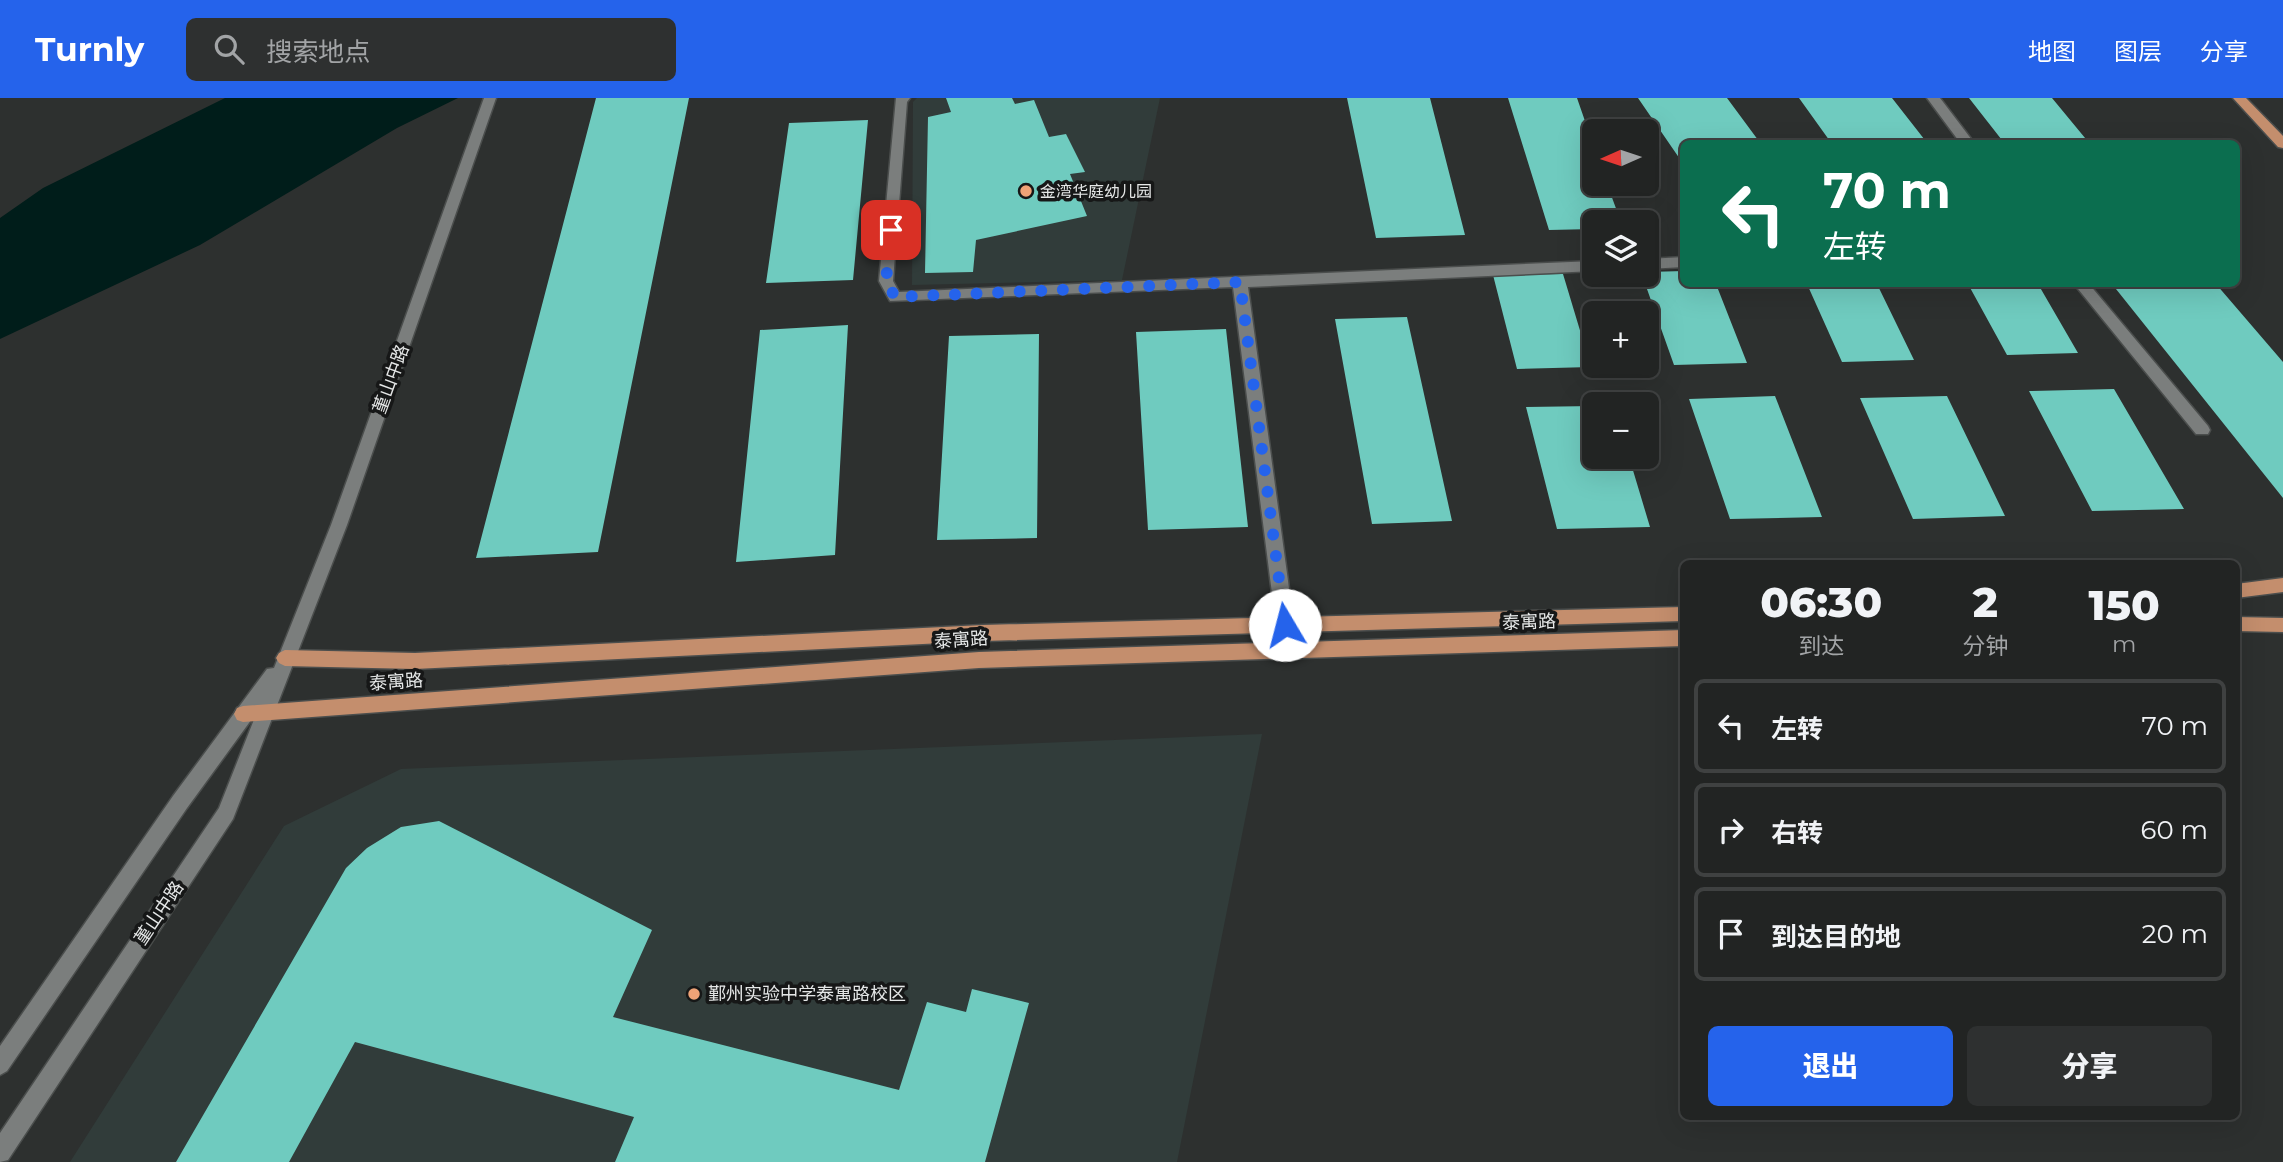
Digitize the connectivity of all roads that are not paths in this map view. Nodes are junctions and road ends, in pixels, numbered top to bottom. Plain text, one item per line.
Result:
1 (490, 98) edge
2 (904, 98) edge
3 (1934, 98) edge
4 (2239, 98) edge
5 (1966, 140) edge
6 (2283, 144) edge
7 (1680, 262) edge
8 (1659, 263) edge
9 (1582, 267) edge
10 (1240, 282) junction
11 (2083, 287) edge
12 (2202, 430) dead end
13 (2283, 585) edge
14 (2240, 590) edge
15 (1680, 614) edge
16 (2240, 624) edge
17 (1285, 625) junction
18 (2283, 625) edge
19 (1680, 638) edge
20 (285, 658) junction
21 (265, 712) junction
22 (243, 714) junction
23 (0, 1064) edge
24 (0, 1152) edge

1 - 20 street, 堇山中路
2 - 10 street
3 - 5 street
4 - 6 main road
7 - 8 street
9 - 10 street
10 - 17 street
11 - 12 street
13 - 14 main road
15 - 17 main road, 泰寓路
16 - 18 main road
17 - 20 main road, 泰寓路
19 - 21 main road, 泰寓路
20 - 21 street, 堇山中路
20 - 22 street, 堇山中路
21 - 22 main road, 泰寓路
21 - 24 street, 堇山中路
22 - 23 street, 堇山中路

